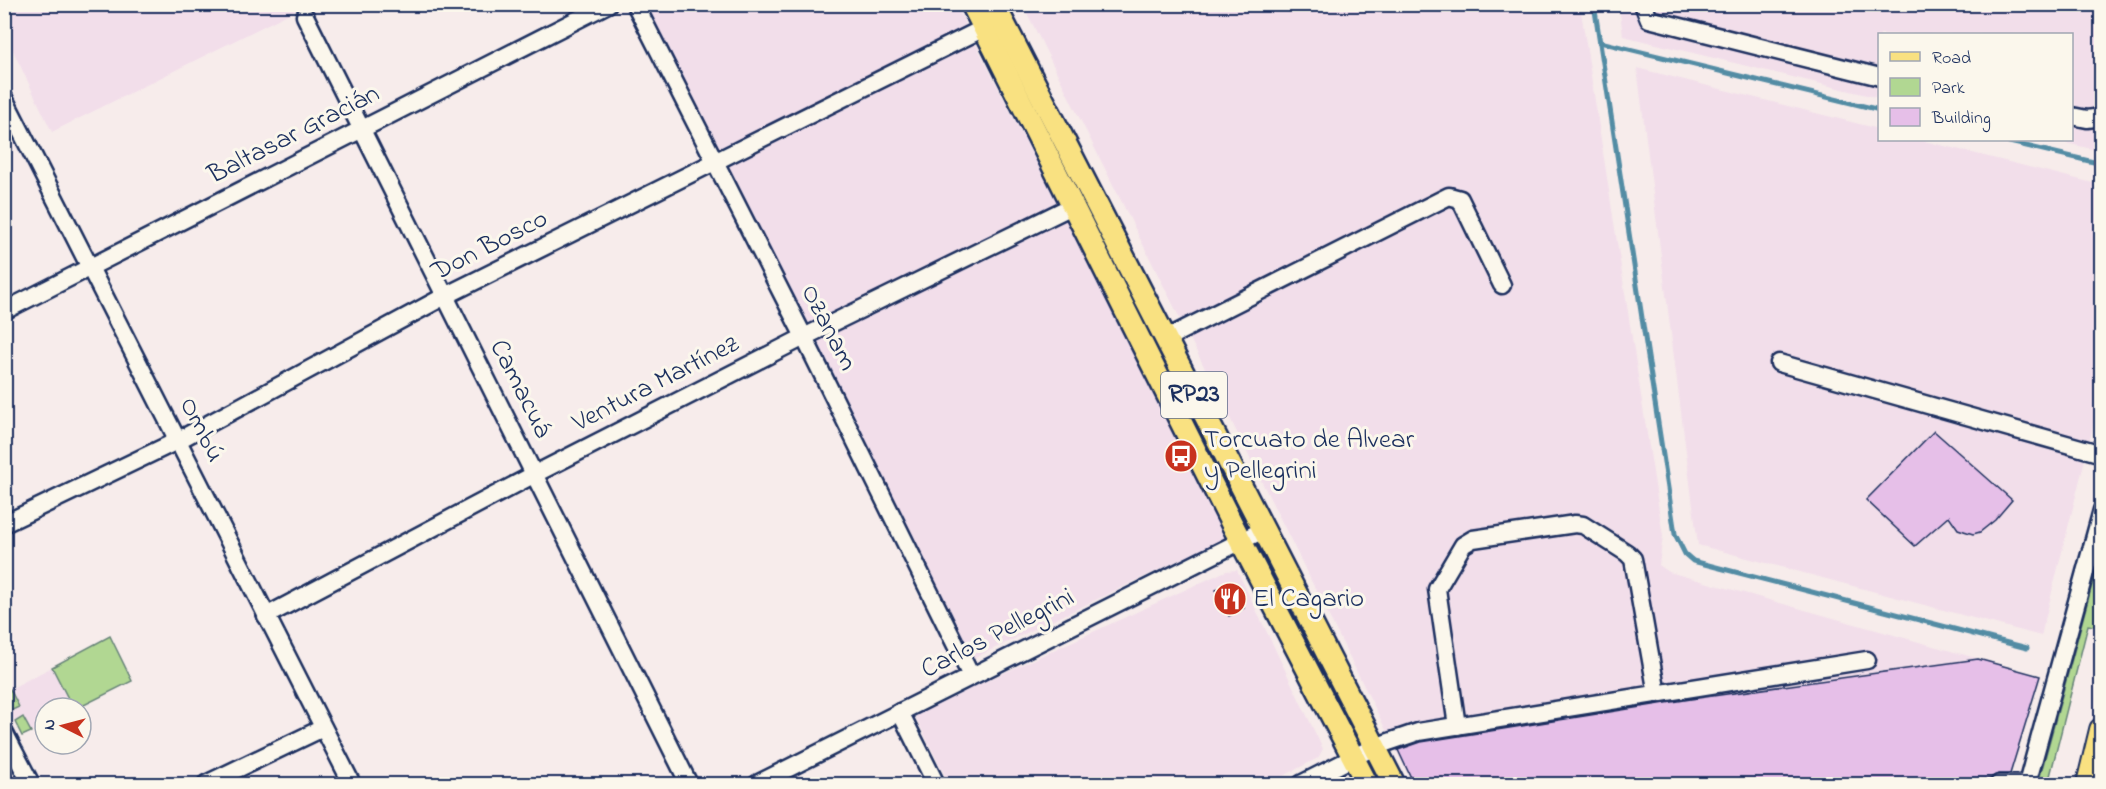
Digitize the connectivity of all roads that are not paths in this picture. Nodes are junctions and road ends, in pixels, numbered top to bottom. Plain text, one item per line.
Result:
1 (608, 4) edge
2 (635, 4) edge
3 (972, 4) edge
4 (1643, 4) edge
5 (305, 16) dead end
6 (993, 18) edge
7 (1878, 76) edge
8 (4, 98) edge
9 (2073, 116) edge
10 (2102, 117) edge
11 (360, 128) junction
12 (715, 161) junction
13 (1072, 206) junction
14 (91, 270) junction
15 (1502, 285) dead end
16 (445, 296) junction
17 (4, 311) edge
18 (804, 337) junction
19 (1165, 339) junction
20 (1779, 363) dead end
21 (177, 441) junction
22 (2102, 454) edge
23 (535, 474) junction
24 (2102, 510) edge
25 (4, 524) edge
26 (1263, 530) junction
27 (1241, 540) junction
28 (267, 616) junction
29 (1867, 660) dead end
30 (971, 676) junction
31 (1657, 693) junction
32 (900, 712) junction
33 (1457, 726) junction
34 (323, 728) junction
35 (2102, 730) edge
36 (4, 732) edge
37 (1374, 747) junction
38 (1353, 758) junction
39 (31, 784) edge
40 (206, 784) edge
41 (352, 784) edge
42 (689, 784) edge
43 (757, 784) edge
44 (936, 784) edge
45 (1301, 784) edge
46 (1367, 784) edge
47 (1394, 784) edge
48 (1999, 784) edge
49 (2019, 784) edge
50 (2027, 784) edge
51 (2089, 784) edge

1 - 11 street, Baltasar Gracián
2 - 12 street, Ozanam
3 - 6 main road, RP23
4 - 7 street
5 - 11 street, Camacuá
6 - 12 street, Don Bosco
6 - 13 main road, RP23
6 - 19 main road, RP23
8 - 14 street, Ombú
9 - 10 street
11 - 14 street, Baltasar Gracián
11 - 16 street, Camacuá
12 - 16 street, Don Bosco
12 - 18 street, Ozanam
13 - 18 street, Ventura Martínez
13 - 27 main road, RP23
14 - 17 street, Baltasar Gracián
14 - 21 street, Ombú
15 - 19 street
16 - 21 street, Don Bosco
16 - 23 street, Camacuá
18 - 23 street, Ventura Martínez
18 - 30 street, Ozanam
19 - 26 main road, RP23
20 - 22 street
21 - 25 street, Don Bosco
21 - 28 street, Ombú
23 - 28 street, Ventura Martínez
23 - 42 street, Camacuá
24 - 50 street
26 - 27 street, Carlos Pellegrini
26 - 37 main road, RP23
27 - 30 street, Carlos Pellegrini
27 - 38 main road, RP23
28 - 34 street, Ombú
29 - 31 street
30 - 32 street, Carlos Pellegrini
31 - 33 street
31 - 33 street
32 - 43 street, Carlos Pellegrini
32 - 44 street
33 - 37 street
34 - 40 street
34 - 41 street, Ombú
35 - 51 highway
36 - 39 street
37 - 38 street
37 - 47 main road, RP23
38 - 45 street
38 - 46 main road, RP23
48 - 49 street

